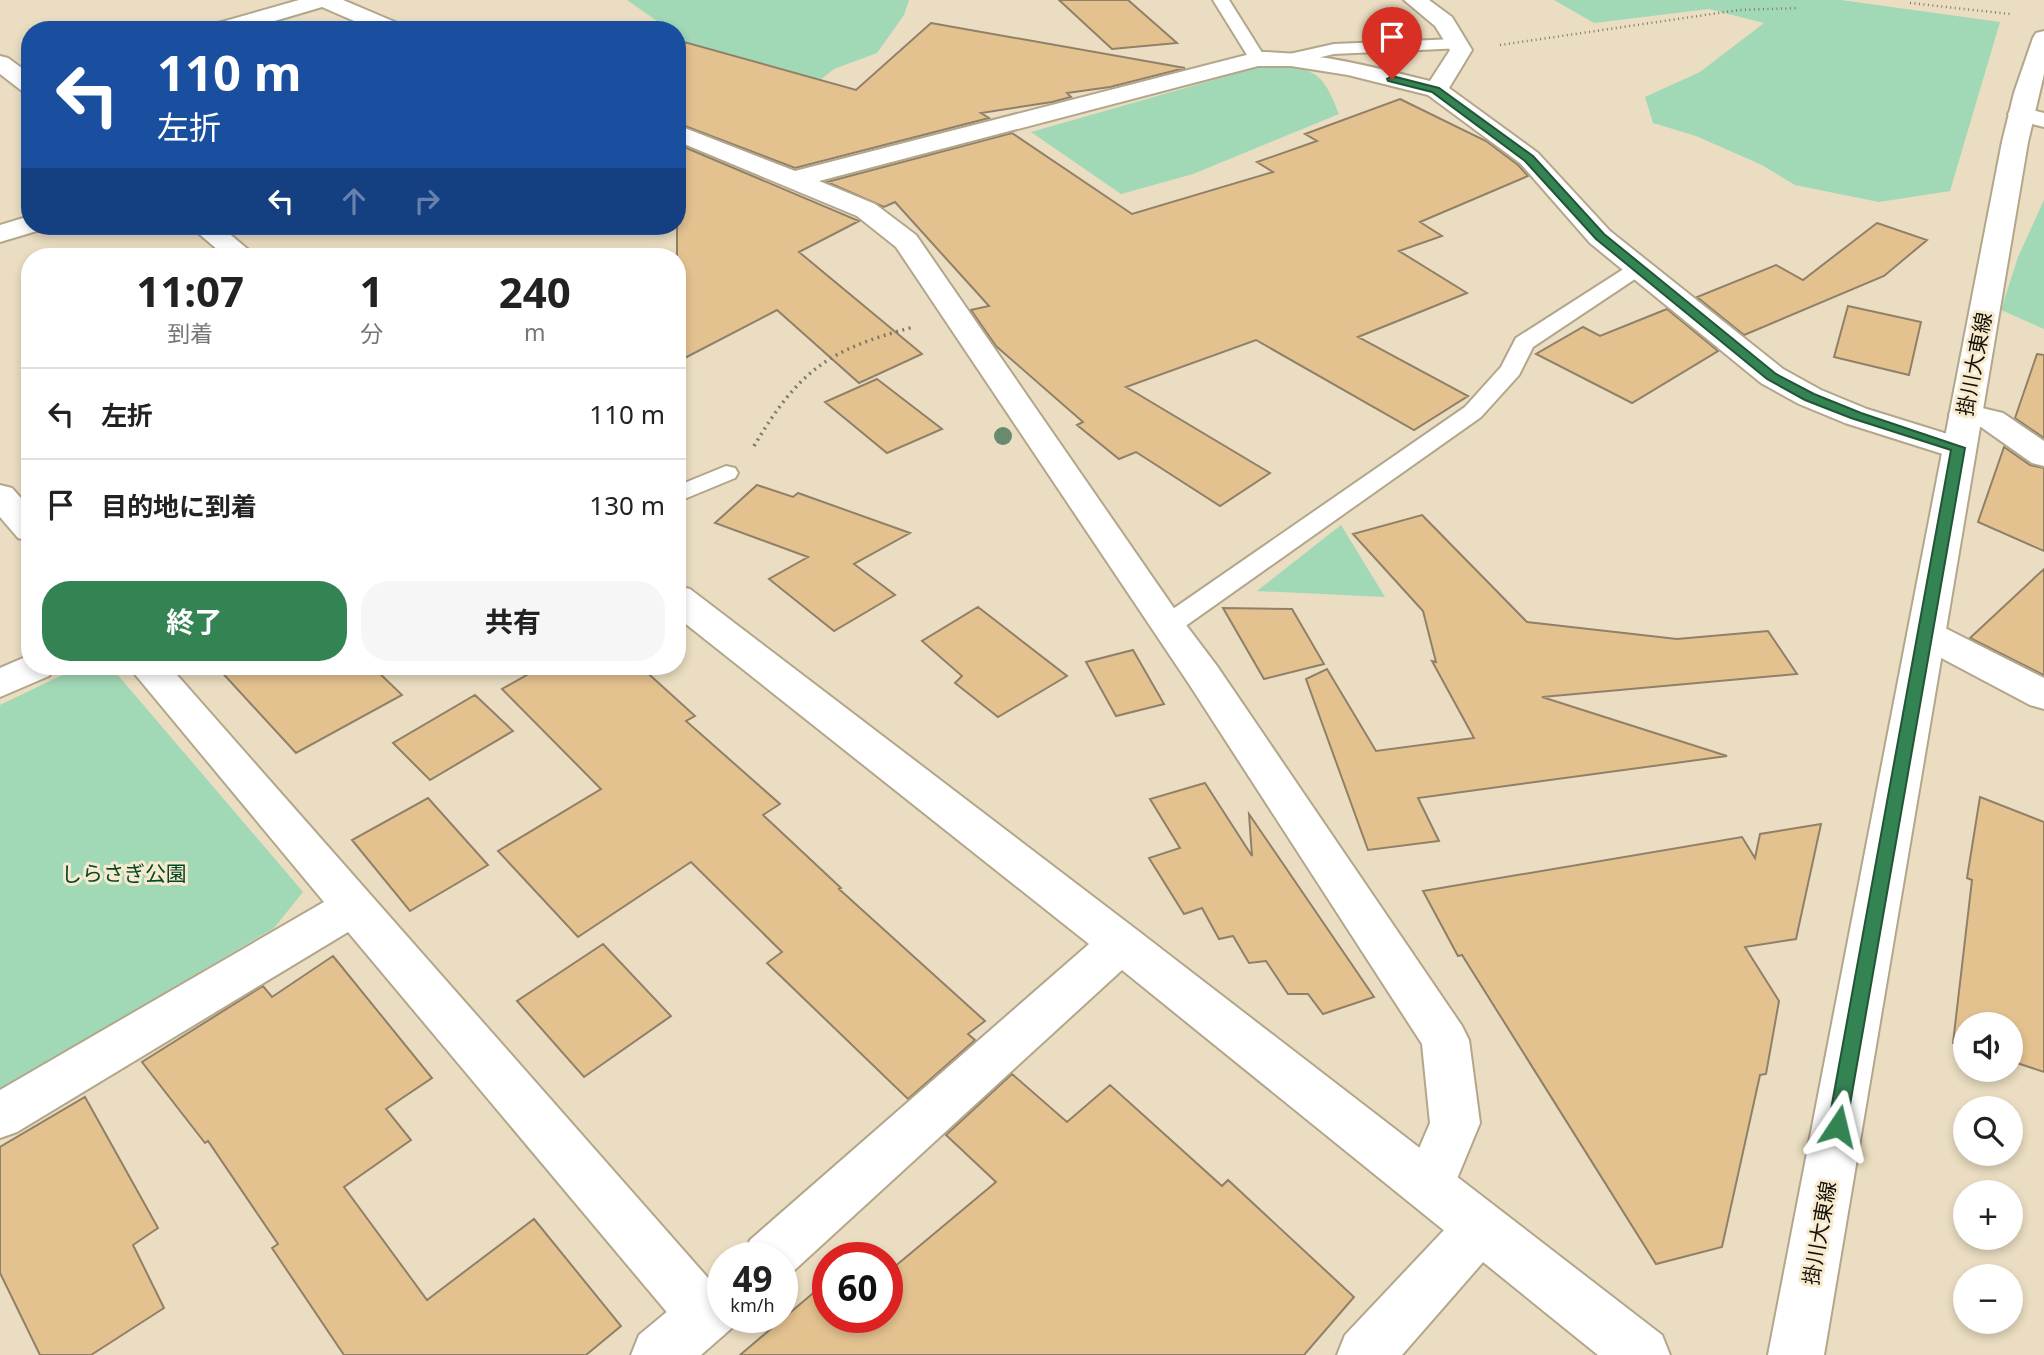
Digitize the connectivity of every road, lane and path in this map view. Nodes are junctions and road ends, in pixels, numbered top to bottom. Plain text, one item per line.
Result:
1 (324, 0) edge
2 (1221, 0) edge
3 (1415, 0) edge
4 (1910, 3) dead end
5 (1799, 8) dead end
6 (2022, 16) dead end
7 (250, 21) edge
8 (373, 21) edge
9 (2044, 38) edge
10 (1458, 47) junction
11 (1291, 58) junction
12 (1258, 59) junction
13 (0, 63) edge
14 (21, 79) edge
15 (1436, 90) junction
16 (2032, 117) edge
17 (686, 136) edge
18 (796, 179) junction
19 (21, 227) edge
20 (0, 234) edge
21 (215, 235) edge
22 (231, 248) edge
23 (1637, 269) junction
24 (958, 317) junction
25 (1961, 431) junction
26 (2044, 456) edge
27 (726, 473) joint
28 (686, 491) edge
29 (0, 495) edge
30 (21, 520) edge
31 (686, 605) edge
32 (1167, 626) junction
33 (1926, 634) junction
34 (21, 674) edge
35 (155, 675) edge
36 (0, 684) edge
37 (2044, 695) edge
38 (353, 906) junction
39 (1121, 943) junction
40 (0, 1116) edge
41 (1429, 1186) junction
42 (1480, 1228) junction
43 (787, 1242) edge
44 (707, 1300) edge
45 (707, 1314) edge
46 (659, 1355) edge
47 (1365, 1355) edge
48 (1642, 1355) edge
49 (1796, 1355) edge

1 - 7 street
1 - 8 street
2 - 12 lane
3 - 10 street
4 - 6 path
5 - 10 path
9 - 16 street, 掛川大東線
10 - 11 lane
10 - 15 street
11 - 12 street
11 - 15 street
12 - 18 street
13 - 14 street
15 - 23 street
16 - 25 street, 掛川大東線
17 - 18 street
18 - 24 street
19 - 20 street
21 - 22 street
23 - 25 street
23 - 32 lane
24 - 27 path
24 - 32 street
25 - 26 street
25 - 33 street, 掛川大東線
27 - 28 lane
29 - 30 street
31 - 39 street
32 - 41 street
33 - 37 street
33 - 49 street, 掛川大東線
34 - 36 street
35 - 38 street
38 - 40 street
38 - 44 street
39 - 41 street
39 - 43 street
41 - 42 street
42 - 47 street
42 - 48 street
45 - 46 street

